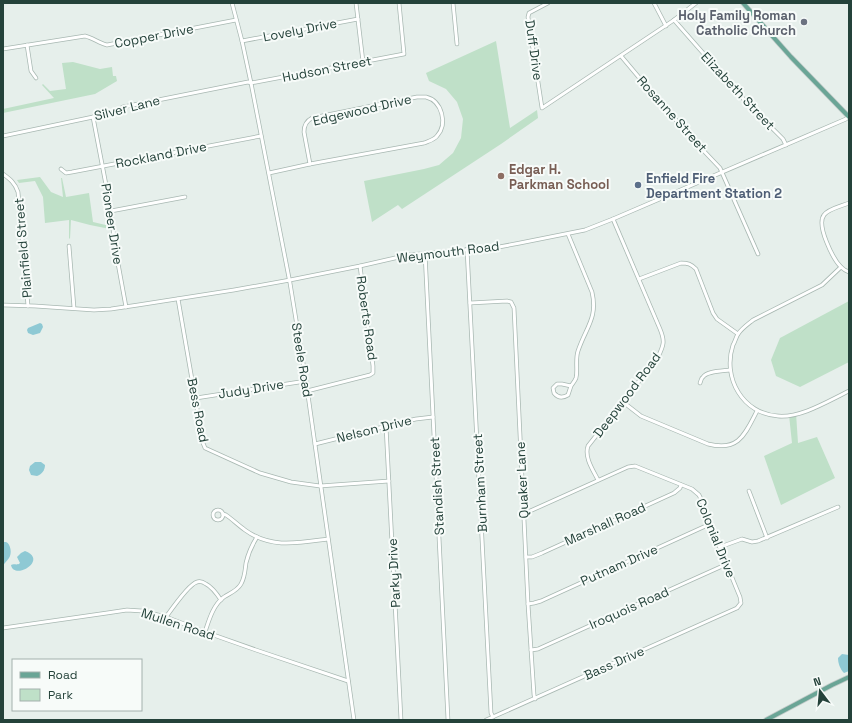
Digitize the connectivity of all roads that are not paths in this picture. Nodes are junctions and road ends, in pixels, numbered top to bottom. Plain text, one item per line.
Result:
1 (232, 3) edge
2 (356, 3) edge
3 (399, 3) edge
4 (453, 3) edge
5 (548, 3) edge
6 (654, 3) edge
7 (696, 3) edge
8 (743, 3) edge
9 (358, 19) junction
10 (236, 20) junction
11 (674, 20) junction
12 (666, 26) junction
13 (242, 41) junction
14 (457, 44) dead end
15 (27, 45) junction
16 (3, 49) edge
17 (621, 56) junction
18 (363, 62) junction
19 (36, 78) dead end
20 (251, 83) junction
21 (93, 117) junction
22 (849, 117) edge
23 (3, 136) edge
24 (261, 136) junction
25 (786, 145) junction
26 (310, 164) junction
27 (102, 166) junction
28 (61, 169) dead end
29 (723, 172) junction
30 (268, 173) junction
31 (3, 174) edge
32 (184, 197) dead end
33 (849, 203) edge
34 (111, 211) junction
35 (613, 219) junction
36 (568, 234) junction
37 (69, 246) dead end
38 (467, 249) junction
39 (425, 253) junction
40 (758, 254) dead end
41 (360, 266) junction
42 (841, 267) junction
43 (849, 272) edge
44 (639, 279) junction
45 (290, 280) junction
46 (178, 299) junction
47 (470, 303) junction
48 (3, 305) edge
49 (28, 306) junction
50 (126, 307) junction
51 (74, 308) junction
52 (738, 334) junction
53 (730, 370) junction
54 (306, 380) junction
55 (700, 384) dead end
56 (571, 386) junction
57 (307, 391) junction
58 (849, 391) edge
59 (196, 398) junction
60 (623, 402) junction
61 (757, 411) junction
62 (433, 417) junction
63 (386, 426) junction
64 (315, 444) junction
65 (598, 480) junction
66 (389, 481) junction
67 (681, 485) junction
68 (320, 486) junction
69 (749, 491) dead end
70 (838, 507) dead end
71 (524, 513) junction
72 (222, 514) dead end
73 (710, 524) junction
74 (257, 537) junction
75 (767, 538) junction
76 (328, 539) junction
77 (720, 548) junction
78 (526, 557) junction
79 (727, 564) junction
80 (221, 600) junction
81 (528, 604) junction
82 (741, 604) joint
83 (166, 617) junction
84 (3, 628) edge
85 (205, 632) junction
86 (531, 650) junction
87 (849, 677) edge
88 (348, 681) junction
89 (535, 699) junction
90 (493, 717) junction
91 (354, 720) edge
92 (401, 720) edge
93 (448, 720) edge
94 (486, 720) edge
95 (766, 720) edge

1 - 10 street, Steele Road
2 - 9 street
3 - 18 street, Hudson Street
4 - 14 street
5 - 17 street, Duff Drive
6 - 12 street
7 - 11 street
8 - 22 main road
9 - 13 street, Lovely Drive
9 - 18 street
10 - 13 street, Steele Road
10 - 15 street, Copper Drive
11 - 12 street
11 - 25 street, Elizabeth Street
12 - 17 street
13 - 20 street, Steele Road
15 - 16 street, Copper Drive
15 - 19 street
17 - 29 street, Rosanne Street
18 - 20 street, Hudson Street
20 - 21 street, Silver Lane
20 - 24 street, Steele Road
21 - 23 street, Silver Lane
21 - 27 street, Pioneer Drive
22 - 25 street, Weymouth Road
24 - 27 street, Rockland Drive
24 - 30 street, Steele Road
25 - 29 street, Weymouth Road
26 - 26 street, Edgewood Drive
26 - 30 street, Edgewood Drive
27 - 28 street, Rockland Drive
27 - 34 street, Pioneer Drive
29 - 35 street, Weymouth Road
29 - 40 street, Rosanne Street
30 - 45 street, Steele Road
31 - 49 street, Plainfield Street
32 - 34 street
33 - 42 street
34 - 50 street, Pioneer Drive
35 - 36 street, Weymouth Road
35 - 44 street, Deepwood Road
36 - 38 street, Weymouth Road
36 - 56 street
37 - 51 street
38 - 39 street, Weymouth Road
38 - 47 street, Burnham Street
39 - 41 street, Weymouth Road
39 - 62 street, Standish Street
41 - 45 street, Weymouth Road
41 - 57 street, Roberts Road
42 - 43 street
42 - 52 street
44 - 52 street
44 - 60 street, Deepwood Road
45 - 46 street, Weymouth Road
45 - 54 street, Steele Road
46 - 50 street, Weymouth Road
46 - 59 street, Bess Road
47 - 71 street, Quaker Lane
47 - 90 street, Burnham Street
48 - 49 street, Weymouth Road
49 - 51 street, Weymouth Road
50 - 51 street, Weymouth Road
52 - 53 street
53 - 55 street
53 - 61 street
54 - 57 street, Steele Road
54 - 59 street, Judy Drive
56 - 56 street
57 - 64 street, Steele Road
58 - 61 street
59 - 68 street, Bess Road
60 - 61 street
60 - 65 street, Deepwood Road
62 - 63 street, Nelson Drive
62 - 93 street, Standish Street
63 - 64 street, Nelson Drive
63 - 66 street, Parky Drive
64 - 68 street, Steele Road
65 - 67 street, Colonial Drive
65 - 71 street, Colonial Drive
66 - 68 street
66 - 92 street, Parky Drive
67 - 73 street, Colonial Drive
67 - 78 street, Marshall Road
68 - 76 street, Steele Road
69 - 75 street
70 - 75 street
71 - 78 street, Quaker Lane
72 - 74 street
73 - 77 street, Colonial Drive
73 - 81 street, Putnam Drive
74 - 76 street
74 - 80 street
75 - 77 street
76 - 88 street, Steele Road
77 - 79 street, Colonial Drive
78 - 81 street, Quaker Lane
79 - 82 street, Colonial Drive
79 - 86 street, Iroquois Road
80 - 83 street
80 - 85 street
81 - 86 street, Quaker Lane
82 - 89 street, Bass Drive
83 - 84 street, Mullen Road
83 - 85 street, Mullen Road
85 - 88 street, Mullen Road
86 - 89 street, Quaker Lane
87 - 95 main road
88 - 91 street, Steele Road
89 - 90 street, Bass Drive
90 - 94 street, Bass Drive

